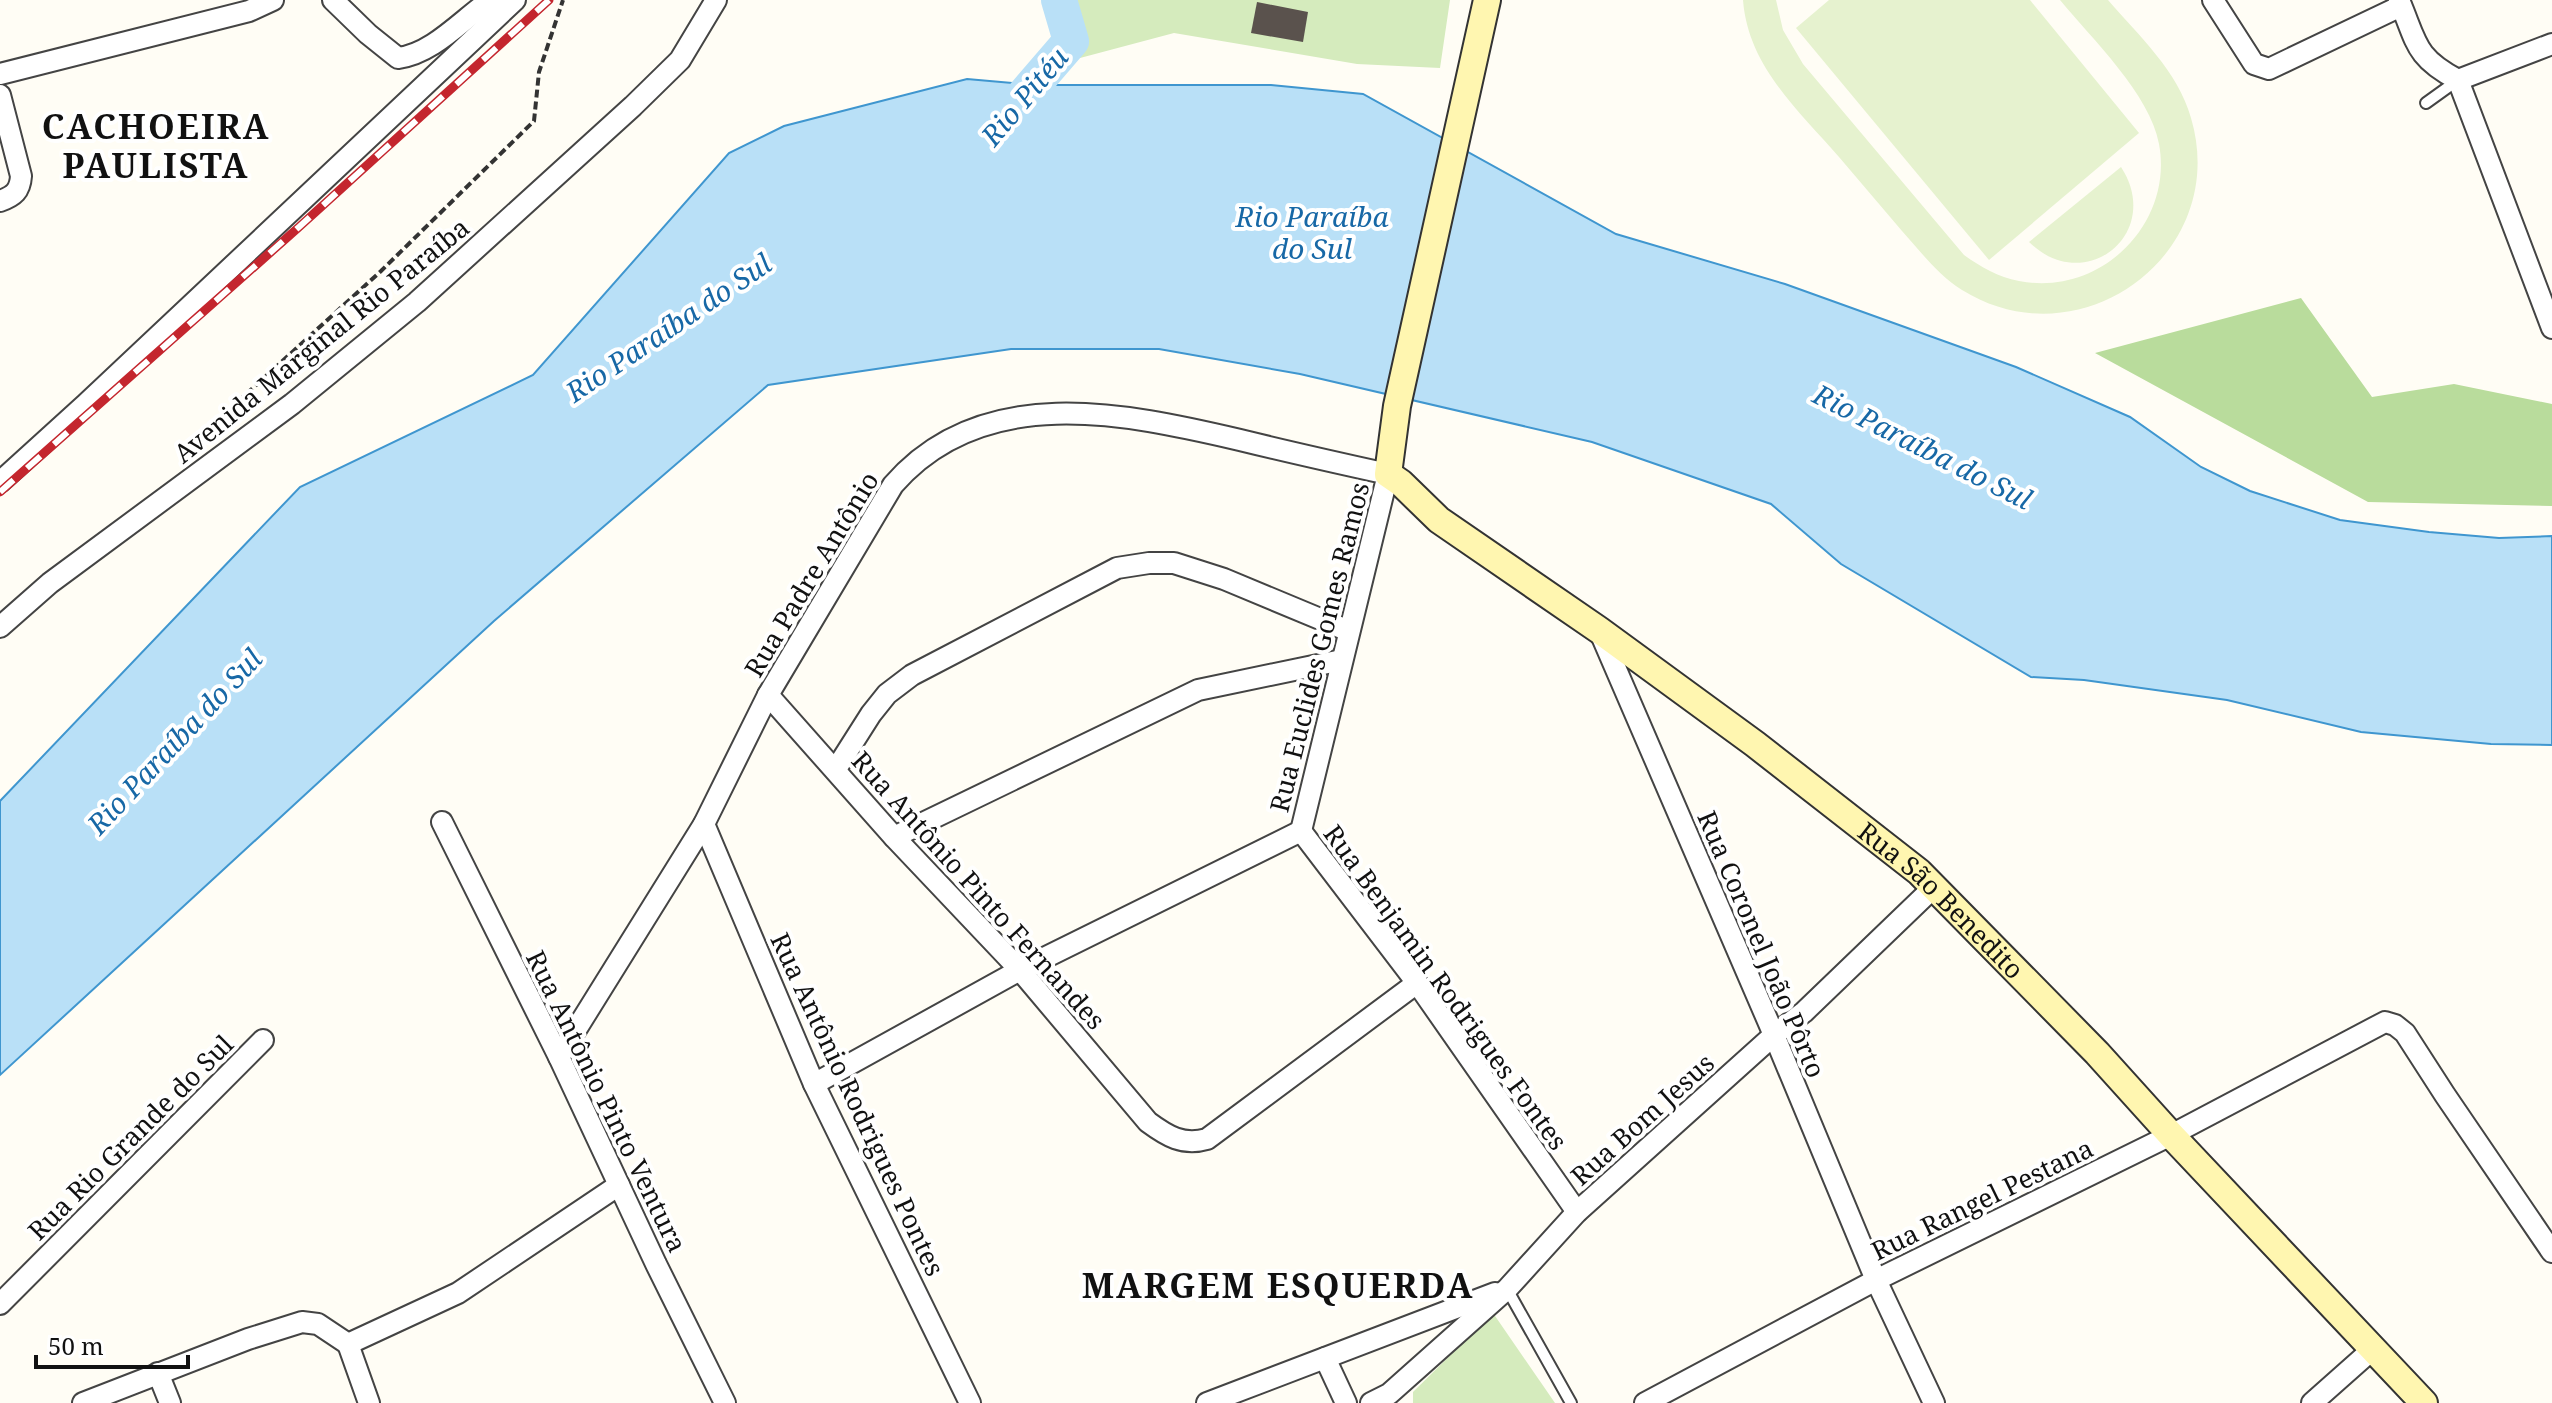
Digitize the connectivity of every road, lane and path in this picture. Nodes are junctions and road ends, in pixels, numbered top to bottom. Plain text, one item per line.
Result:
1 (273, 0) edge
2 (333, 0) edge
3 (495, 0) edge
4 (515, 0) edge
5 (563, 0) edge
6 (716, 0) edge
7 (1487, 0) edge
8 (2213, 0) edge
9 (2400, 3) edge
10 (2550, 50) edge
11 (0, 74) edge
12 (2458, 80) junction
13 (0, 95) edge
14 (2426, 103) dead end
15 (0, 201) edge
16 (2552, 328) edge
17 (185, 463) dead end
18 (1388, 474) junction
19 (0, 482) edge
20 (0, 627) edge
21 (1599, 630) junction
22 (1349, 631) junction
23 (1342, 660) junction
24 (768, 695) junction
25 (836, 769) junction
26 (442, 822) dead end
27 (704, 824) junction
28 (1301, 831) junction
29 (894, 837) junction
30 (1934, 887) junction
31 (1020, 970) junction
32 (1417, 983) junction
33 (1774, 1035) junction
34 (263, 1040) dead end
35 (559, 1057) junction
36 (814, 1084) junction
37 (2171, 1135) junction
38 (619, 1185) junction
39 (1577, 1212) junction
40 (2552, 1252) edge
41 (1876, 1280) junction
42 (1507, 1289) junction
43 (0, 1304) edge
44 (348, 1344) junction
45 (2374, 1348) junction
46 (1325, 1358) junction
47 (158, 1373) junction
48 (1383, 1400) edge
49 (83, 1403) edge
50 (170, 1403) edge
51 (369, 1403) edge
52 (725, 1403) edge
53 (970, 1403) edge
54 (1207, 1403) edge
55 (1346, 1403) edge
56 (1571, 1403) edge
57 (1645, 1403) edge
58 (1934, 1403) edge
59 (2312, 1403) edge
60 (2424, 1403) edge

1 - 11 street
2 - 3 street
4 - 19 street
5 - 17 path
6 - 20 street, Avenida Marginal Rio Paraíba
7 - 18 main road
8 - 9 street
9 - 12 street
10 - 12 street
12 - 14 lane
12 - 16 street
13 - 15 street
18 - 21 main road, Rua São Benedito
18 - 22 street, Rua Euclides Gomes Ramos
18 - 24 street, Rua Padre Antônio
21 - 30 main road, Rua São Benedito
21 - 33 street, Rua Coronel João Pôrto
22 - 23 street, Rua Euclides Gomes Ramos
22 - 25 street
23 - 28 street, Rua Euclides Gomes Ramos
23 - 29 street
24 - 25 street, Rua Antônio Pinto Fernandes
24 - 27 street, Rua Padre Antônio
25 - 29 street, Rua Antônio Pinto Fernandes
26 - 35 street, Rua Antônio Pinto Ventura
27 - 35 street, Rua Padre Antônio
27 - 36 street, Rua Antônio Rodrigues Pontes
28 - 31 street
28 - 32 street, Rua Benjamin Rodrigues Fontes
29 - 31 street, Rua Antônio Pinto Fernandes
30 - 33 street, Rua Bom Jesus
30 - 37 main road, Rua São Benedito
31 - 32 street, Rua Antônio Pinto Fernandes
31 - 36 street
32 - 39 street, Rua Benjamin Rodrigues Fontes
33 - 39 street, Rua Bom Jesus
33 - 41 street, Rua Coronel João Pôrto
34 - 43 street, Rua Rio Grande do Sul
35 - 38 street, Rua Antônio Pinto Ventura
36 - 53 street, Rua Antônio Rodrigues Pontes
37 - 40 street, Rua Rangel Pestana
37 - 41 street, Rua Rangel Pestana
37 - 45 main road, Rua São Benedito
38 - 44 street
38 - 52 street, Rua Antônio Pinto Ventura
39 - 42 street, Rua Bom Jesus
41 - 57 street, Rua Rangel Pestana
41 - 58 street, Rua Coronel João Pôrto
42 - 46 street
42 - 48 street, Rua Bom Jesus
42 - 56 lane
44 - 47 street
44 - 51 street
45 - 59 street
45 - 60 main road, Rua São Benedito
46 - 54 street
46 - 55 street
47 - 49 street
47 - 50 street

